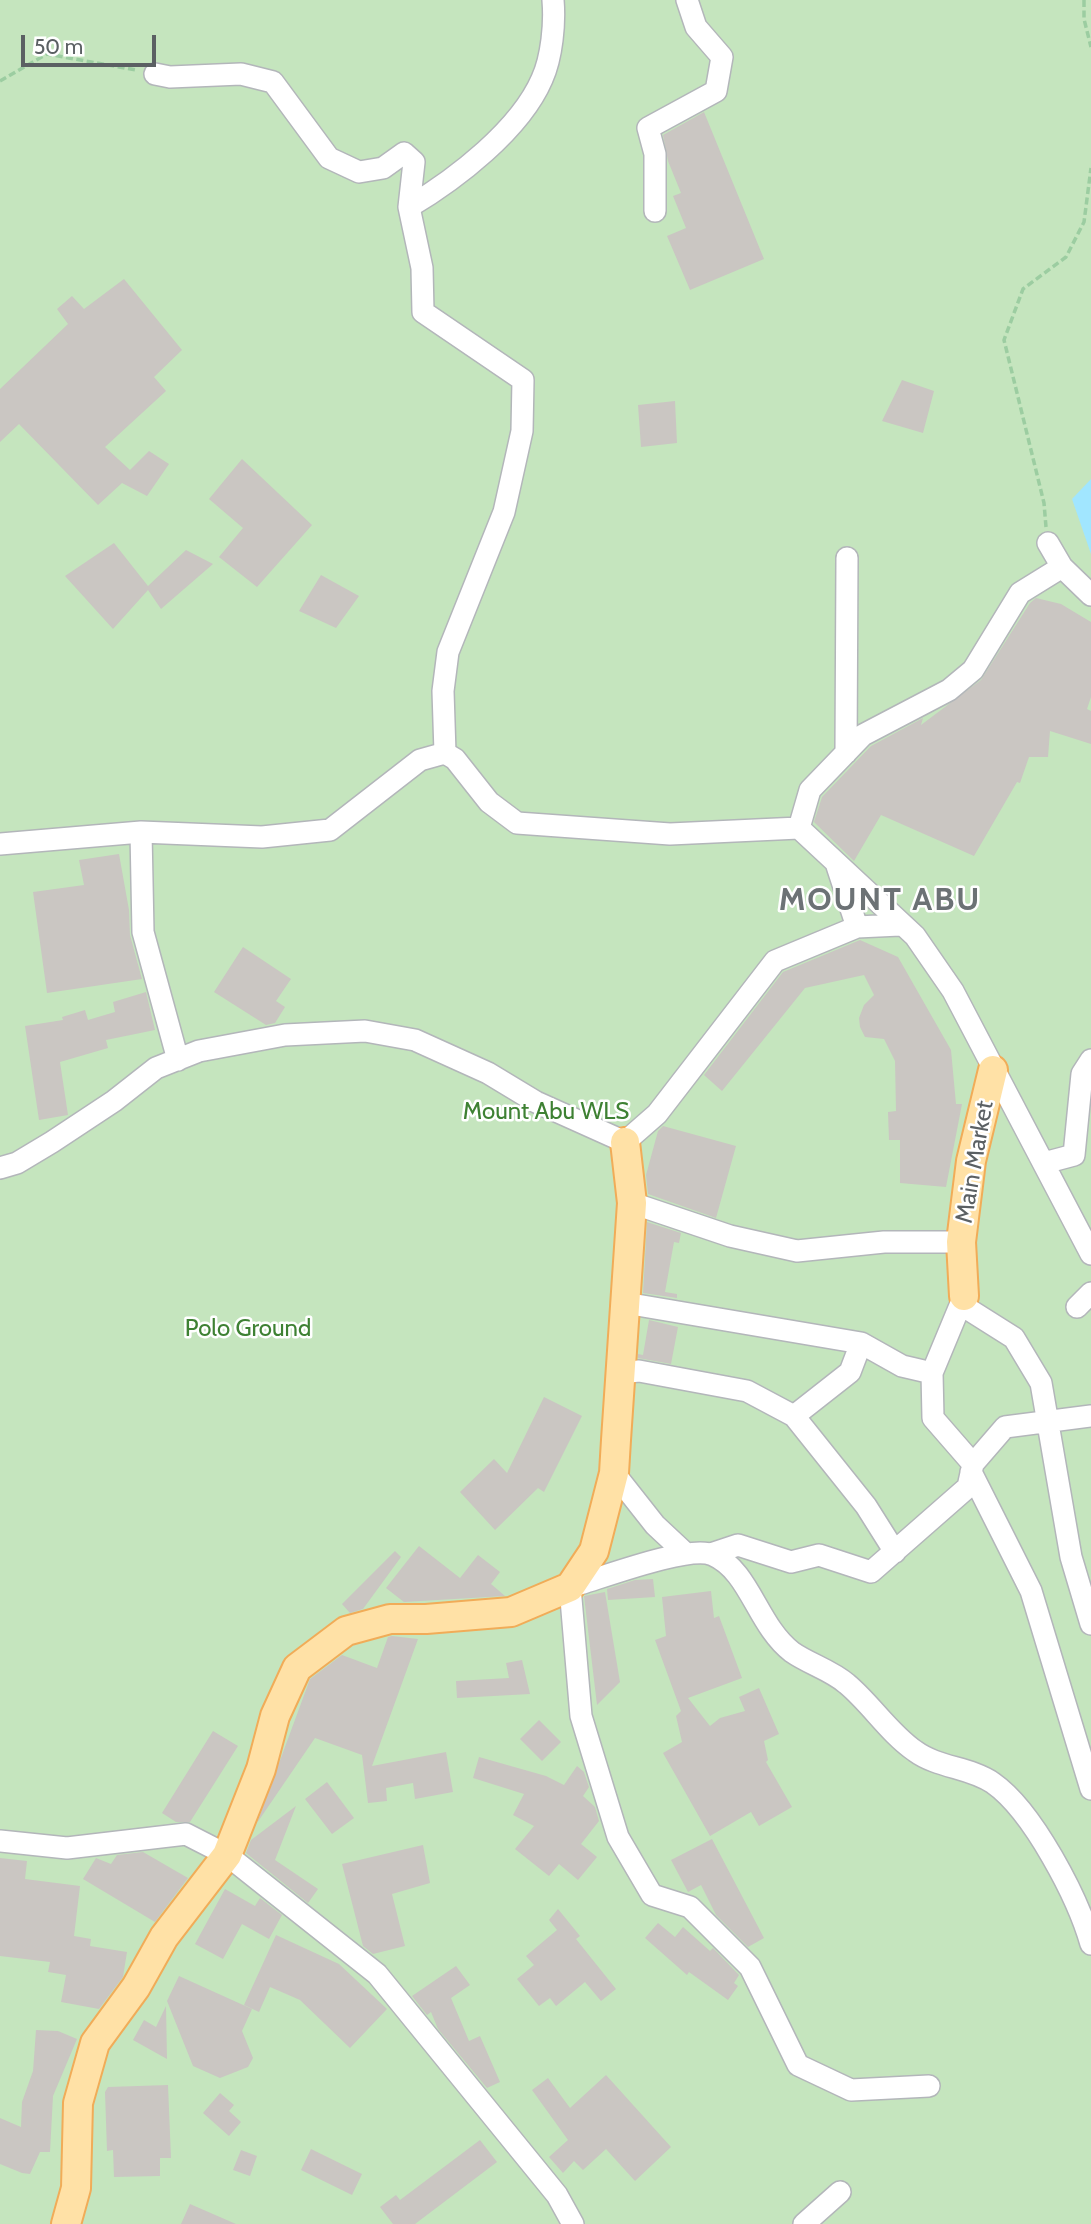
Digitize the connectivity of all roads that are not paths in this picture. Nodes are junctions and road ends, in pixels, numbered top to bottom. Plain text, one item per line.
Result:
1 (553, 0) edge
2 (687, 0) edge
3 (155, 74) road end
4 (409, 207) junction
5 (655, 211) dead end
6 (1048, 543) road end
7 (847, 558) dead end
8 (1062, 567) junction
9 (1091, 596) edge
10 (444, 753) junction
11 (846, 753) junction
12 (799, 828) junction
13 (141, 832) junction
14 (0, 844) edge
15 (835, 861) junction
16 (900, 925) junction
17 (857, 927) junction
18 (177, 1060) junction
19 (1091, 1060) edge
20 (993, 1070) junction
21 (625, 1142) junction
22 (1045, 1163) junction
23 (0, 1168) edge
24 (632, 1203) junction
25 (961, 1242) junction
26 (1091, 1254) edge
27 (964, 1297) junction
28 (625, 1303) junction
29 (862, 1343) junction
30 (620, 1373) junction
31 (932, 1373) junction
32 (793, 1416) junction
33 (1091, 1416) edge
34 (1048, 1422) junction
35 (972, 1468) junction
36 (614, 1473) junction
37 (895, 1552) junction
38 (685, 1553) junction
39 (711, 1554) junction
40 (570, 1587) junction
41 (1091, 1624) edge
42 (1091, 1789) edge
43 (0, 1841) edge
44 (227, 1855) junction
45 (1068, 1885) junction
46 (1091, 1896) edge
47 (1091, 1944) edge
48 (929, 2086) dead end
49 (840, 2192) dead end
50 (66, 2224) edge
51 (573, 2224) edge
52 (804, 2224) edge

1 - 4 street
2 - 5 street
3 - 4 street
4 - 10 street
6 - 8 street
7 - 11 street
8 - 9 street
8 - 11 street
10 - 12 street
10 - 13 street
11 - 12 street
12 - 15 street
13 - 14 street
13 - 18 street
15 - 16 street
15 - 17 street
16 - 17 street
16 - 20 street
17 - 21 street
18 - 21 street
18 - 23 street
19 - 22 street
20 - 22 street
20 - 25 main road, Main Market
21 - 24 main road
22 - 26 street
24 - 25 street
24 - 28 main road
25 - 27 main road, Main Market
27 - 31 street
27 - 34 street
28 - 29 street
28 - 30 main road
29 - 31 street
29 - 32 street
30 - 32 street
30 - 36 main road
31 - 35 street
32 - 37 street
33 - 34 street
34 - 35 street
34 - 41 street
35 - 37 street
35 - 42 street
36 - 38 street
36 - 40 main road
37 - 39 street
38 - 39 street
38 - 40 street
39 - 45 street
40 - 44 main road
40 - 48 street
43 - 44 street
44 - 50 main road
44 - 51 street
45 - 46 street
45 - 47 street
49 - 52 street

